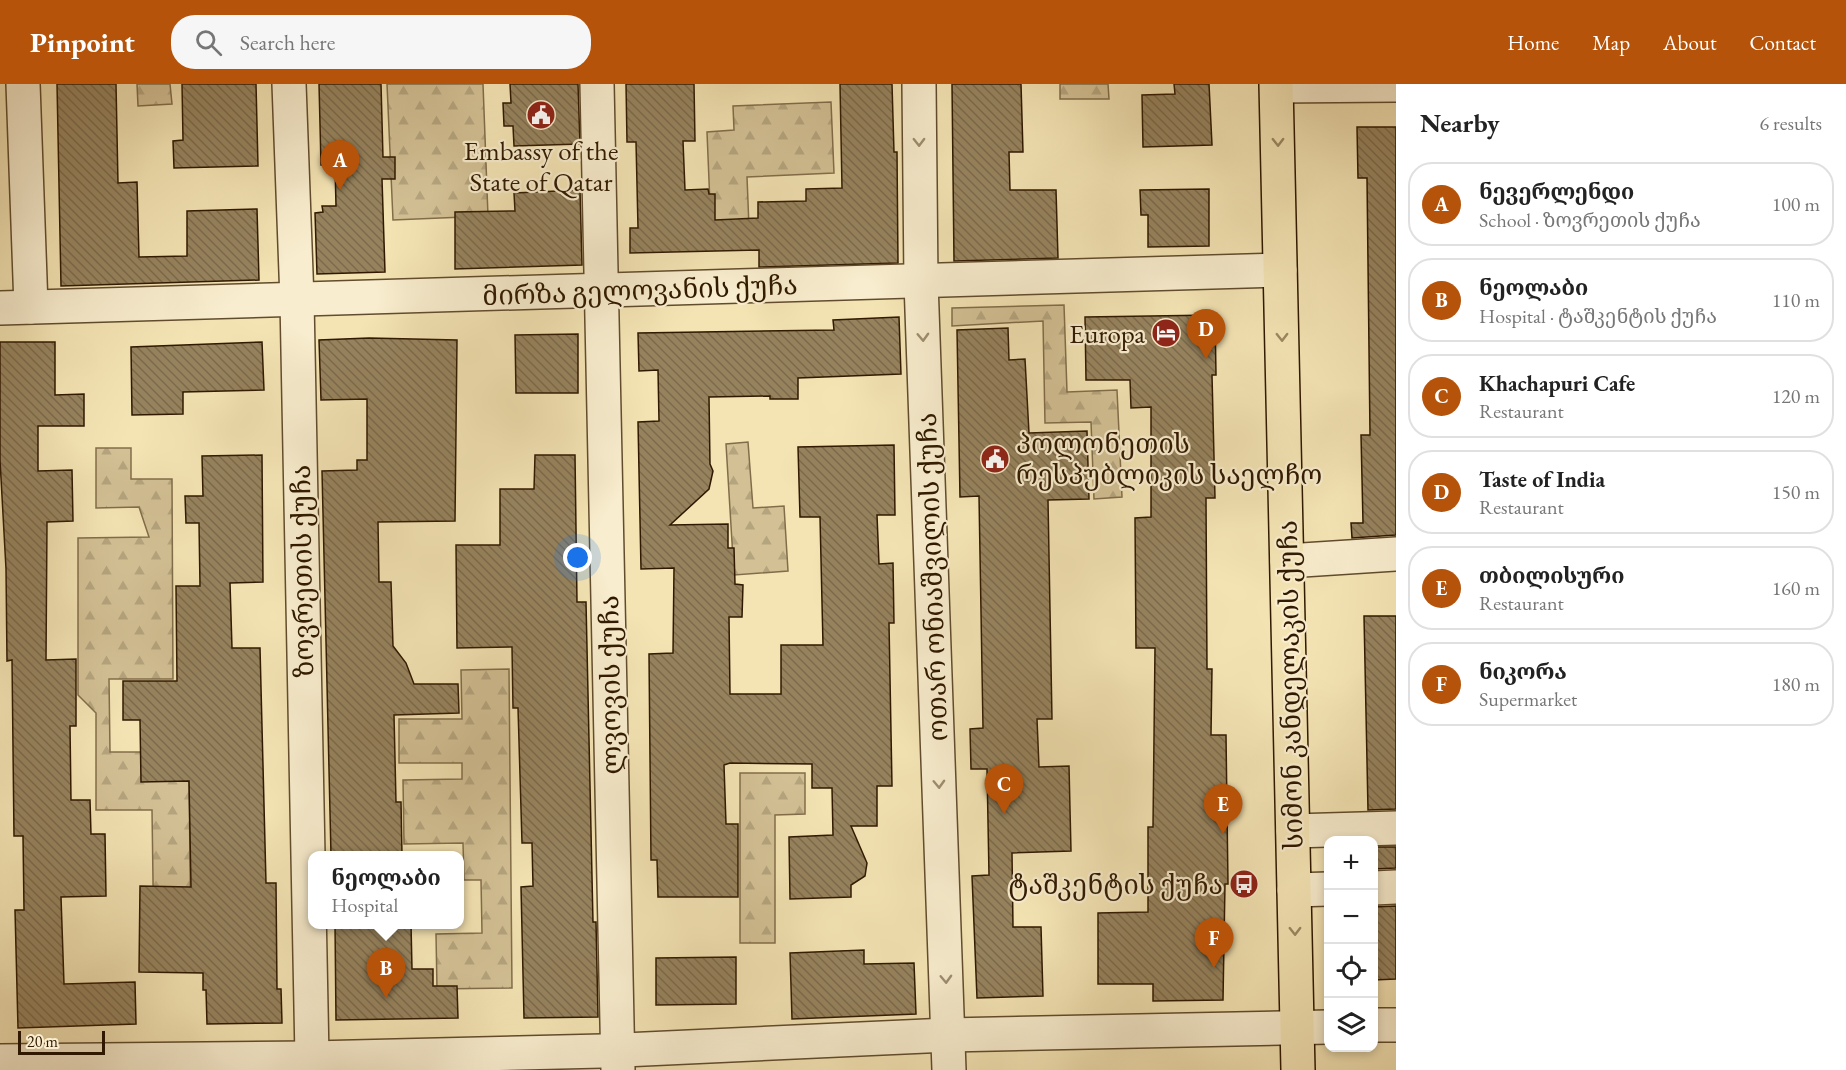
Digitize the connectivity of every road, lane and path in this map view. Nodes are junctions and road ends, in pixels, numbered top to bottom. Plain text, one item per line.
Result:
1 (23, 84) edge
2 (289, 84) edge
3 (597, 84) edge
4 (919, 84) edge
5 (1276, 85) edge
6 (1396, 85) edge
7 (1280, 270) junction
8 (921, 282) junction
9 (603, 291) junction
10 (297, 300) junction
11 (16, 308) edge
12 (1396, 554) edge
13 (1287, 561) junction
14 (1396, 828) edge
15 (1293, 831) junction
16 (308, 856) edge
17 (1396, 887) edge
18 (1378, 888) edge
19 (1324, 889) edge
20 (1294, 890) junction
21 (309, 929) edge
22 (1378, 1025) edge
23 (1396, 1025) edge
24 (1313, 1027) edge
25 (948, 1035) junction
26 (312, 1058) junction
27 (617, 1060) edge
28 (0, 1061) edge
29 (949, 1070) edge
30 (1298, 1070) edge

1 - 11 street
2 - 10 street, ზოვრეთის ქუჩა
3 - 9 street, ლვოვის ქუჩა
4 -> 8 street, ოთარ ონიაშვილის ქუჩა
5 - 6 street
5 -> 7 main road, სიმონ კანდელაკის ქუჩა
7 - 8 street, მირზა გელოვანის ქუჩა
7 -> 13 main road, სიმონ კანდელაკის ქუჩა
8 - 9 street, მირზა გელოვანის ქუჩა
8 -> 25 street, ოთარ ონიაშვილის ქუჩა
9 - 10 street, მირზა გელოვანის ქუჩა
9 - 27 street, ლვოვის ქუჩა
10 - 11 street, მირზა გელოვანის ქუჩა
10 - 16 street, ზოვრეთის ქუჩა
12 - 13 street
13 - 15 main road, სიმონ კანდელაკის ქუჩა
14 - 15 street
15 - 20 main road, სიმონ კანდელაკის ქუჩა
17 - 18 street
19 - 20 street
20 -> 24 main road, სიმონ კანდელაკის ქუჩა
21 - 26 street, ზოვრეთის ქუჩა
22 - 23 street
24 - 25 street
24 - 30 main road, სიმონ კანდელაკის ქუჩა
25 - 27 street
25 - 29 street, ოთარ ონიაშვილის ქუჩა
26 - 27 street
26 - 28 street

